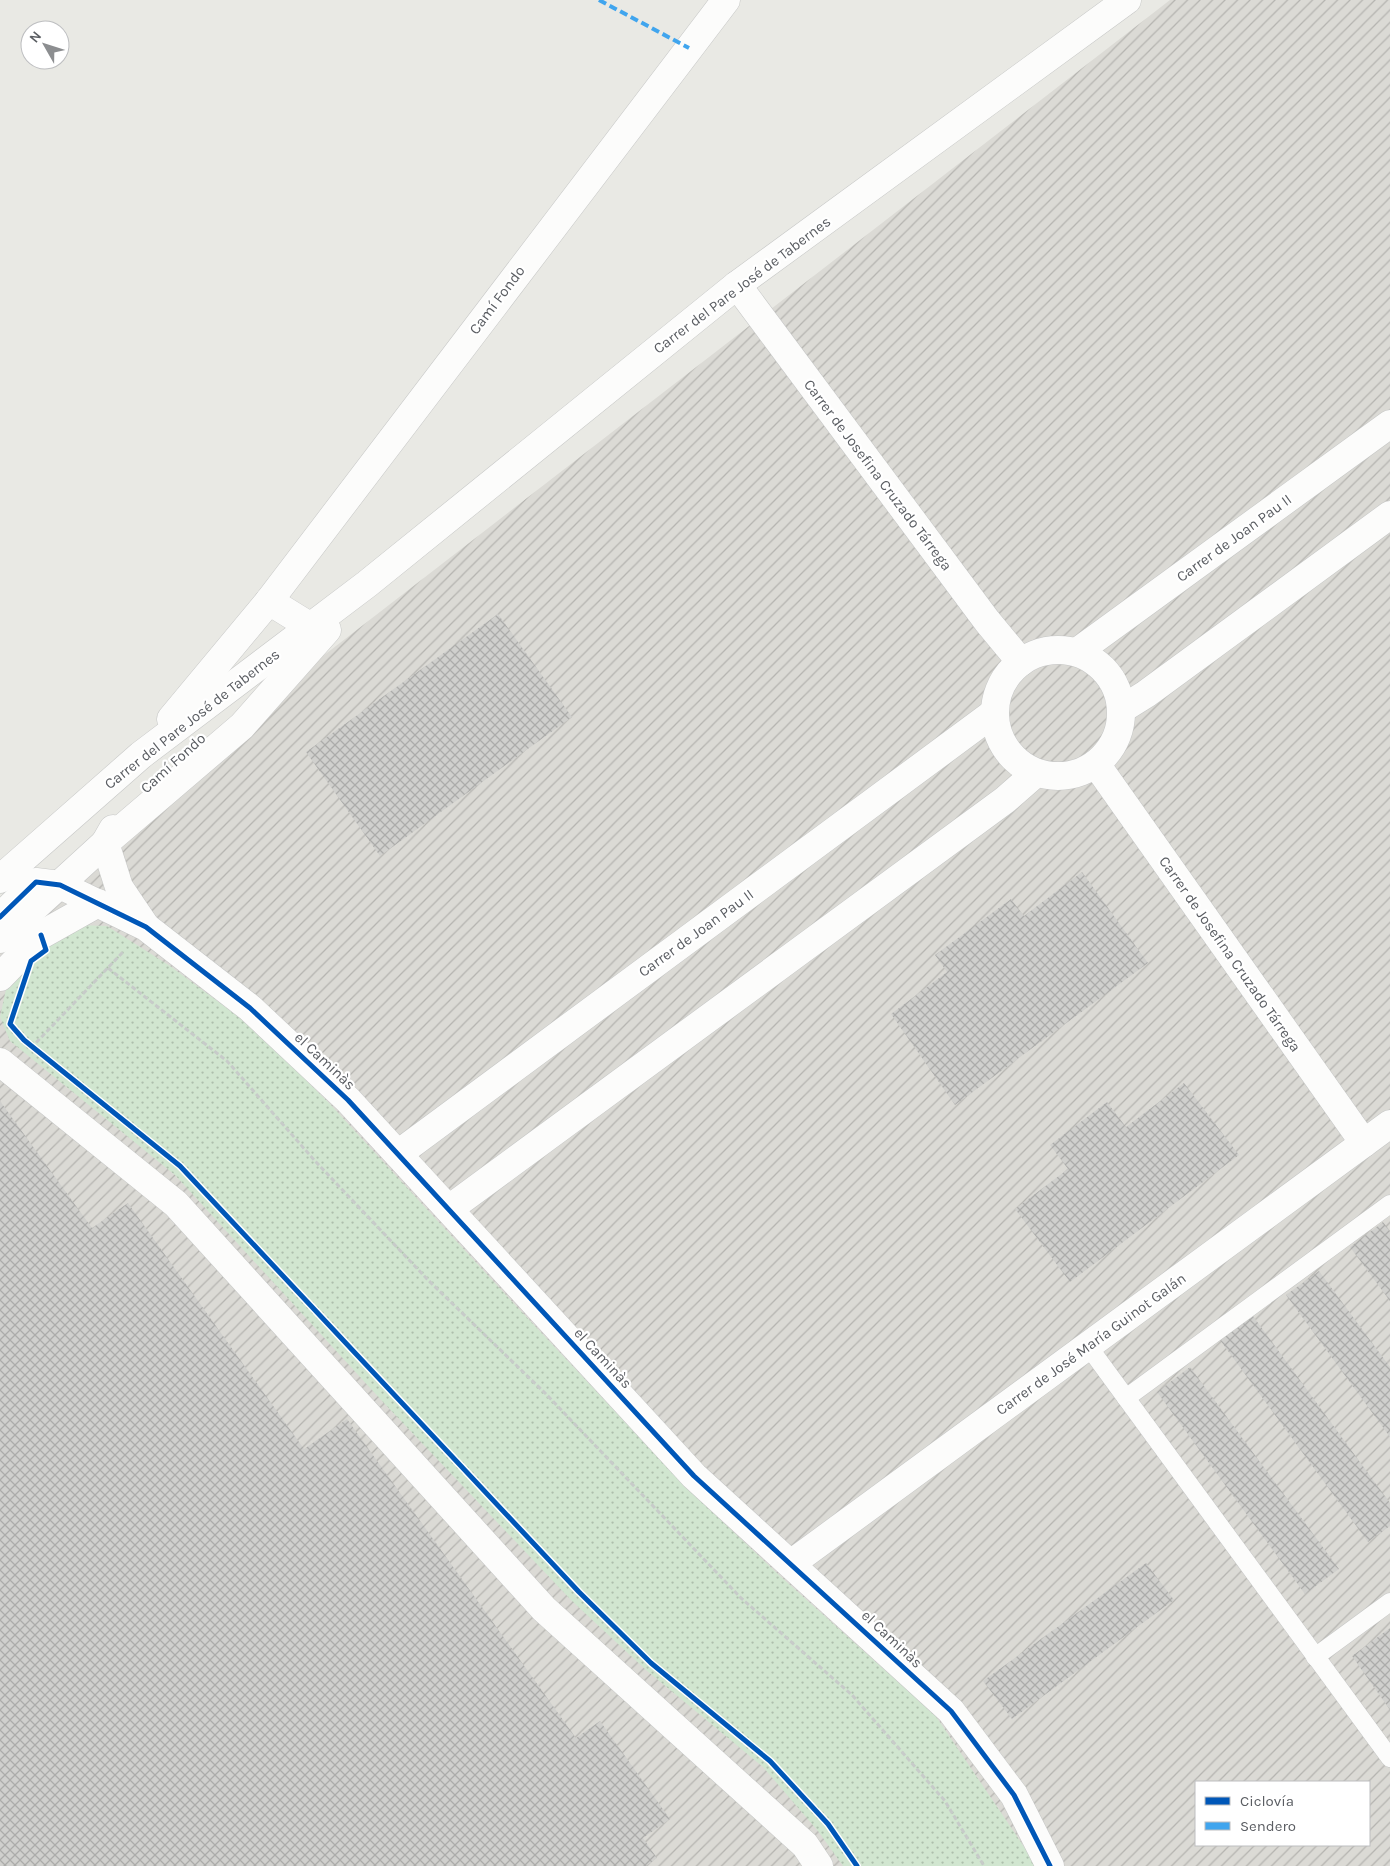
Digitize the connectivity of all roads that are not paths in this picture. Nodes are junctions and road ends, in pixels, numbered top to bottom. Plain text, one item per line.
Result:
1 (726, 0) edge
2 (1127, 0) edge
3 (737, 285) junction
4 (1390, 424) edge
5 (1390, 516) edge
6 (367, 584) junction
7 (269, 601) junction
8 (311, 626) junction
9 (1077, 652) junction
10 (1021, 662) junction
11 (257, 668) junction
12 (1122, 709) junction
13 (995, 712) junction
14 (141, 755) junction
15 (1096, 764) junction
16 (1036, 773) junction
17 (105, 843) junction
18 (0, 879) edge
19 (60, 885) junction
20 (98, 903) junction
21 (0, 917) edge
22 (146, 927) junction
23 (0, 939) edge
24 (0, 977) edge
25 (0, 1044) edge
26 (6, 1065) edge
27 (1390, 1124) edge
28 (1364, 1143) junction
29 (398, 1154) junction
30 (1390, 1204) edge
31 (449, 1209) junction
32 (1088, 1346) junction
33 (1126, 1398) junction
34 (792, 1563) junction
35 (1390, 1602) edge
36 (1315, 1657) junction
37 (1390, 1758) edge
38 (819, 1866) edge
39 (1050, 1866) edge

1 - 7 street, Camí Fondo
2 - 3 street, Carrer del Pare José de Tabernes
3 - 6 street, Carrer del Pare José de Tabernes
3 - 10 street, Carrer de Josefina Cruzado Tárrega
4 - 9 street, Carrer de Joan Pau II
5 - 12 street
6 - 8 street, Carrer del Pare José de Tabernes
6 - 17 street, Carrer del Pare José de Tabernes
7 - 8 street
7 - 11 street, Camí Fondo
7 - 14 street, Camí Fondo
8 - 11 street, Carrer del Pare José de Tabernes
9 - 10 street
9 - 12 street
10 - 13 street
11 - 14 street, Carrer del Pare José de Tabernes
11 - 17 street, Camí Fondo
12 - 15 street
13 - 16 street
13 - 29 street, Carrer de Joan Pau II
14 - 18 street, Carrer del Pare José de Tabernes
15 - 16 street
15 - 28 street, Carrer de Josefina Cruzado Tárrega
16 - 31 street
17 - 19 street, Carrer del Pare José de Tabernes
17 - 22 street, el Caminàs
19 - 20 street, el Caminàs
19 - 21 street
19 - 23 street, Carrer del Pare José de Tabernes
20 - 22 street, el Caminàs
20 - 24 street
22 - 29 street, el Caminàs
25 - 26 street
26 - 38 street
27 - 28 street, Carrer de José María Guinot Galán
28 - 32 street, Carrer de José María Guinot Galán
29 - 31 street, el Caminàs
30 - 33 lane
31 - 34 street, el Caminàs
32 - 33 lane
32 - 34 street, Carrer de José María Guinot Galán
33 - 36 lane
34 - 39 street, el Caminàs
35 - 36 lane
36 - 37 lane

